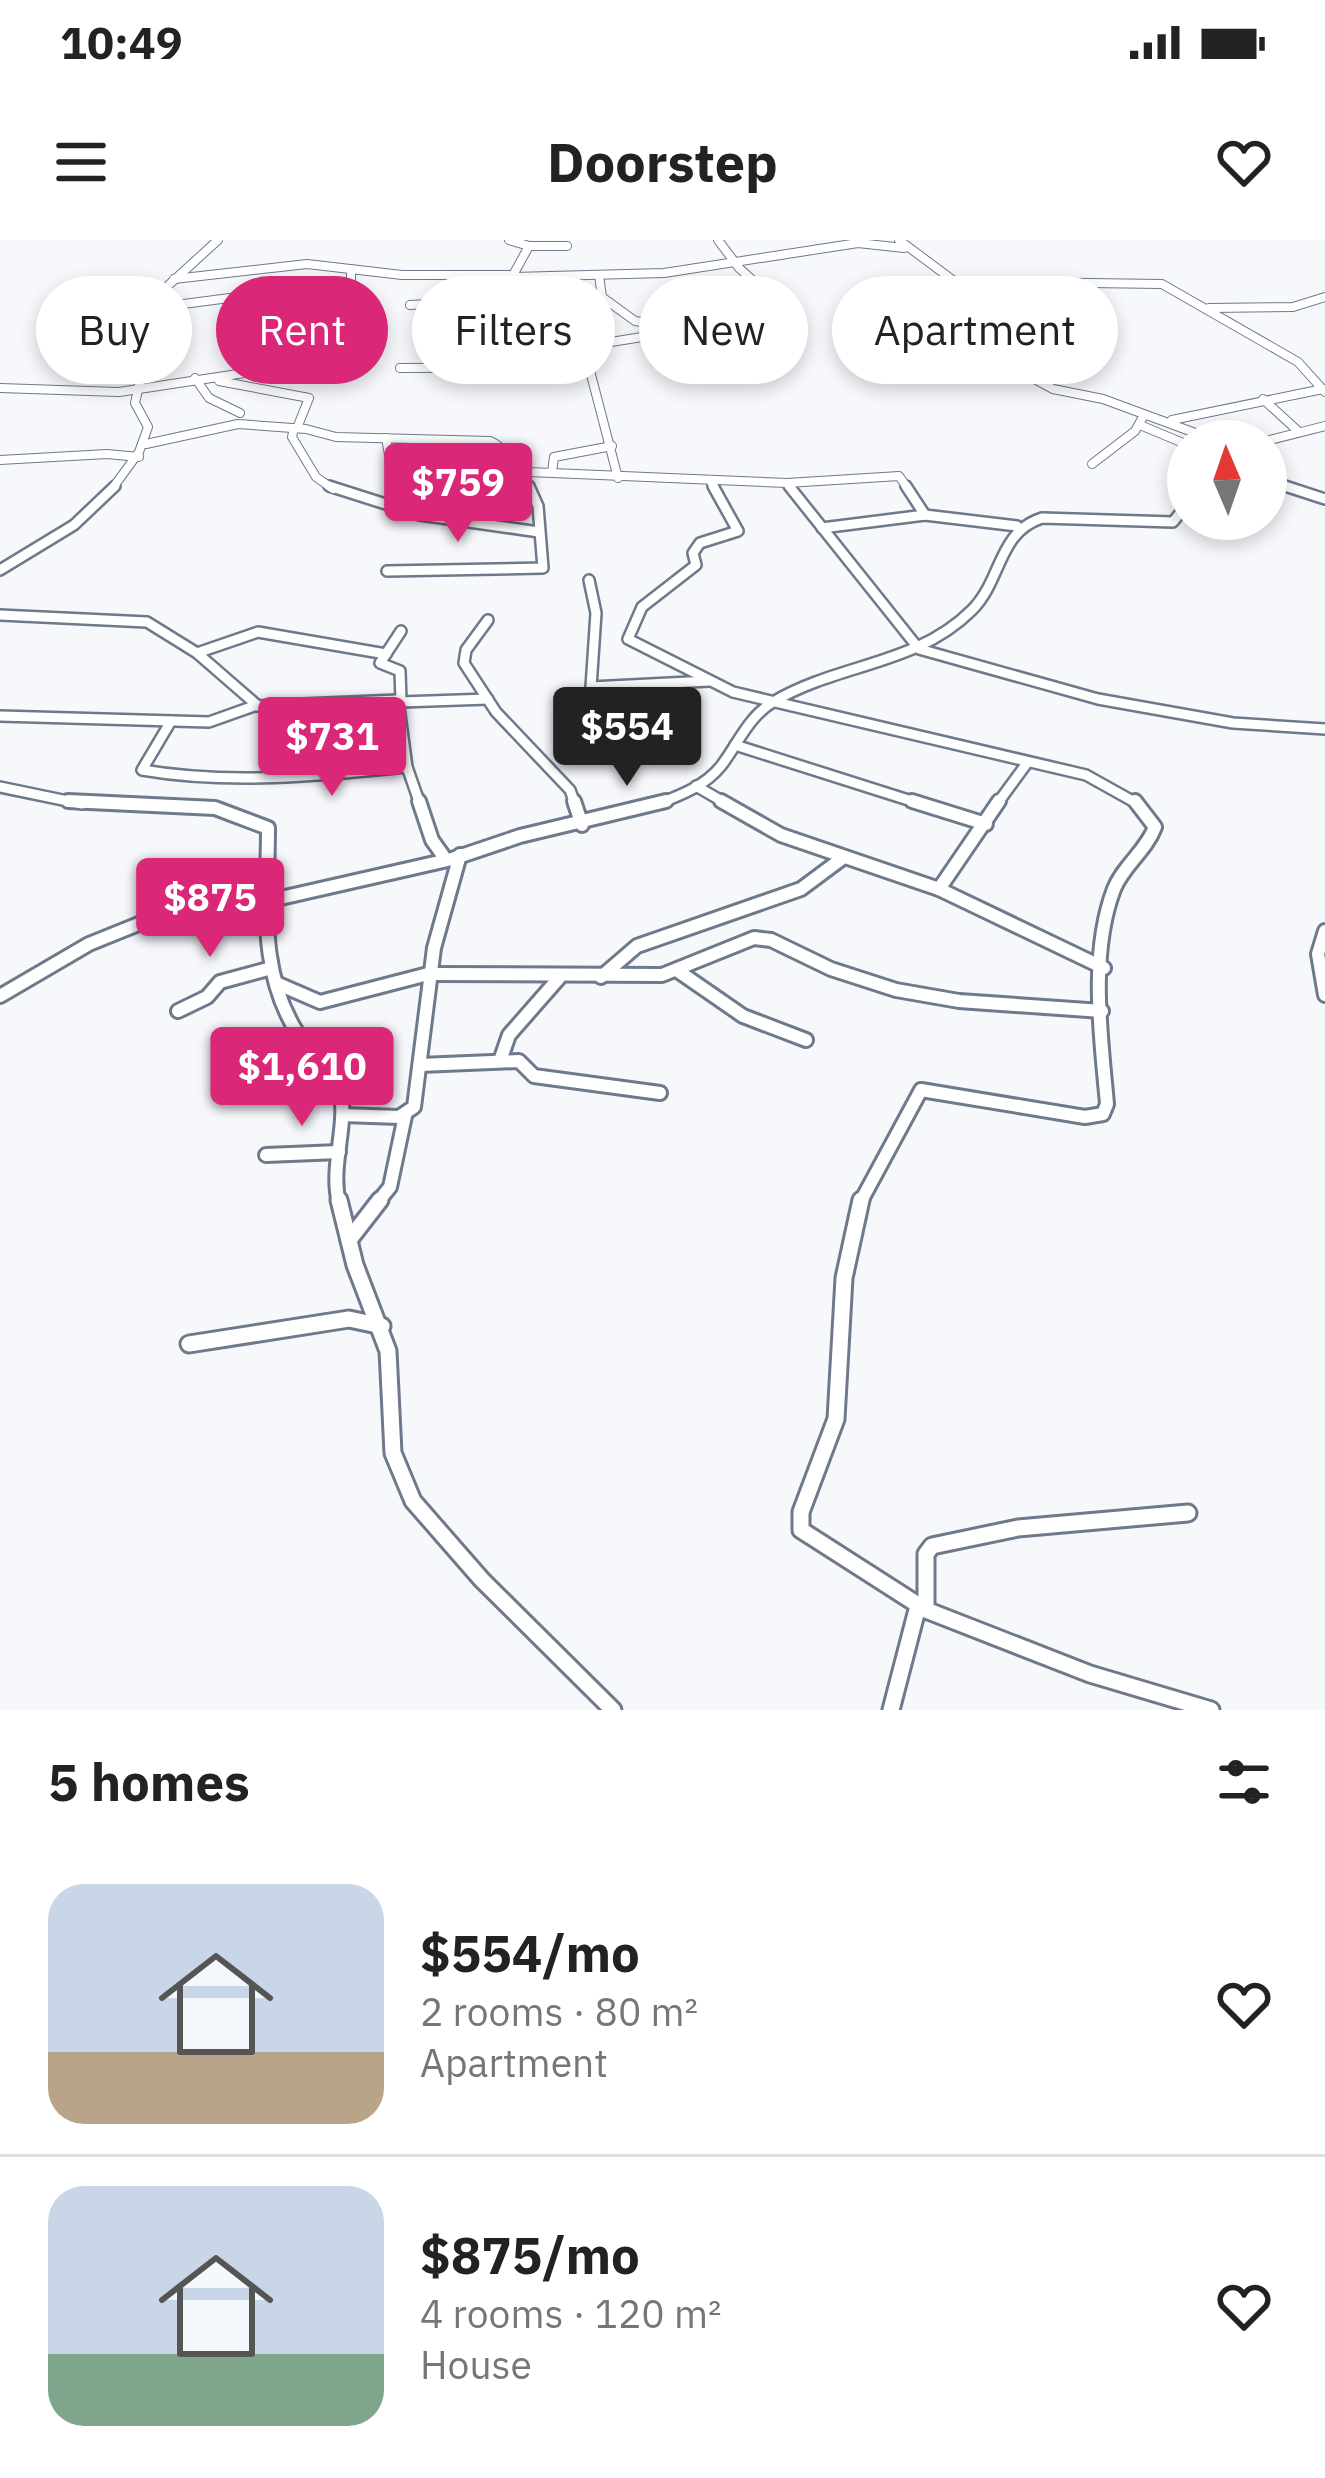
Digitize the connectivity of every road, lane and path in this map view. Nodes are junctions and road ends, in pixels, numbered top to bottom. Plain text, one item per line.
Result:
1 (218, 240) edge
2 (509, 240) edge
3 (718, 240) edge
4 (904, 243) edge
5 (530, 246) junction
6 (567, 246) dead end
7 (734, 261) junction
8 (351, 269) junction
9 (599, 275) junction
10 (177, 276) edge
11 (492, 276) edge
12 (513, 276) edge
13 (556, 276) edge
14 (750, 276) edge
15 (947, 276) edge
16 (192, 277) edge
17 (1118, 283) edge
18 (1325, 297) edge
19 (192, 303) edge
20 (1205, 308) junction
21 (639, 322) edge
22 (400, 368) dead end
23 (412, 368) edge
24 (216, 376) edge
25 (199, 378) junction
26 (140, 384) edge
27 (594, 384) edge
28 (1044, 384) edge
29 (0, 388) edge
30 (139, 389) junction
31 (1324, 390) edge
32 (1263, 399) junction
33 (240, 413) dead end
34 (1142, 420) junction
35 (1167, 420) edge
36 (1169, 420) edge
37 (1325, 427) edge
38 (296, 428) junction
39 (1298, 431) junction
40 (1167, 434) edge
41 (1287, 434) edge
42 (386, 438) junction
43 (146, 444) junction
44 (612, 446) junction
45 (139, 458) junction
46 (0, 460) edge
47 (1092, 464) dead end
48 (522, 471) junction
49 (552, 472) junction
50 (617, 478) junction
51 (710, 480) junction
52 (787, 483) junction
53 (1287, 487) edge
54 (1325, 499) edge
55 (399, 509) junction
56 (926, 515) junction
57 (1167, 522) edge
58 (1017, 526) junction
59 (822, 528) junction
60 (539, 532) junction
61 (6, 557) edge
62 (0, 571) edge
63 (387, 572) dead end
64 (590, 580) dead end
65 (0, 614) edge
66 (488, 620) dead end
67 (401, 631) dead end
68 (920, 649) junction
69 (197, 653) junction
70 (386, 654) junction
71 (711, 681) junction
72 (488, 699) junction
73 (772, 701) junction
74 (401, 702) junction
75 (258, 706) junction
76 (0, 716) edge
77 (171, 721) junction
78 (1325, 729) edge
79 (734, 745) junction
80 (1027, 764) junction
81 (407, 767) junction
82 (696, 786) junction
83 (0, 788) edge
84 (986, 824) junction
85 (582, 825) junction
86 (460, 855) junction
87 (444, 857) junction
88 (844, 857) junction
89 (939, 890) junction
90 (268, 901) junction
91 (1324, 940) edge
92 (1104, 968) junction
93 (678, 971) junction
94 (431, 974) junction
95 (271, 976) junction
96 (601, 977) junction
97 (559, 978) junction
98 (1325, 995) edge
99 (0, 996) edge
100 (178, 1011) dead end
101 (1102, 1011) junction
102 (806, 1040) dead end
103 (500, 1061) junction
104 (420, 1065) junction
105 (660, 1094) dead end
106 (343, 1115) junction
107 (405, 1116) junction
108 (339, 1152) junction
109 (266, 1155) dead end
110 (349, 1240) junction
111 (382, 1325) junction
112 (189, 1344) dead end
113 (1188, 1514) dead end
114 (922, 1608) junction
115 (613, 1710) edge
116 (891, 1710) edge
117 (1211, 1710) edge

1 - 10 street
2 - 5 street
3 - 7 street
4 - 7 street
4 - 15 street
5 - 6 street
5 - 12 street
7 - 9 street
7 - 14 street
8 - 11 street
8 - 16 street
8 - 19 street
9 - 13 street
9 - 21 street
17 - 20 street
18 - 20 street
20 - 31 street
22 - 23 street
24 - 25 street
25 - 30 street
25 - 33 street
25 - 38 street
26 - 30 street
27 - 44 street
28 - 34 street
29 - 30 street
30 - 43 street
31 - 32 street
32 - 36 street
32 - 39 street
34 - 35 street
34 - 40 street
34 - 47 street
37 - 39 street
38 - 42 street
38 - 43 street
38 - 55 street
39 - 41 street
42 - 48 street
42 - 55 street
43 - 45 street
44 - 49 street
44 - 50 street
45 - 46 street
45 - 61 street
48 - 49 street
48 - 60 street
49 - 50 street
50 - 51 street
51 - 52 street
51 - 71 street
52 - 56 street
52 - 59 street
53 - 54 street
55 - 60 street
56 - 58 street
56 - 59 street
57 - 58 street
58 - 68 street
59 - 68 street
60 - 63 street
61 - 62 street
64 - 71 street
65 - 69 street
66 - 72 street
67 - 70 street
68 - 73 street
68 - 78 street
69 - 70 street
69 - 75 street
70 - 74 street
71 - 73 street
72 - 74 street
72 - 85 street
73 - 79 street
73 - 80 street
74 - 75 street
74 - 81 street
75 - 77 street
76 - 77 street
77 - 81 street
79 - 82 street
79 - 84 street
80 - 84 street
80 - 92 street
81 - 87 street
82 - 85 street
82 - 88 street
83 - 90 street
84 - 89 street
85 - 86 street
86 - 87 street
86 - 94 street
87 - 90 street
88 - 89 street
88 - 96 street
89 - 92 street
90 - 95 street
90 - 99 street
91 - 98 street
92 - 101 street
93 - 96 street
93 - 101 street
93 - 102 street
94 - 95 street
94 - 97 street
94 - 104 street
95 - 100 street
95 - 106 street
96 - 97 street
97 - 103 street
101 - 114 street
103 - 104 street
103 - 105 street
104 - 107 street
106 - 107 street
106 - 108 street
107 - 110 street
108 - 109 street
108 - 110 street
110 - 111 street
111 - 112 street
111 - 115 street
113 - 114 street
114 - 116 street
114 - 117 street

